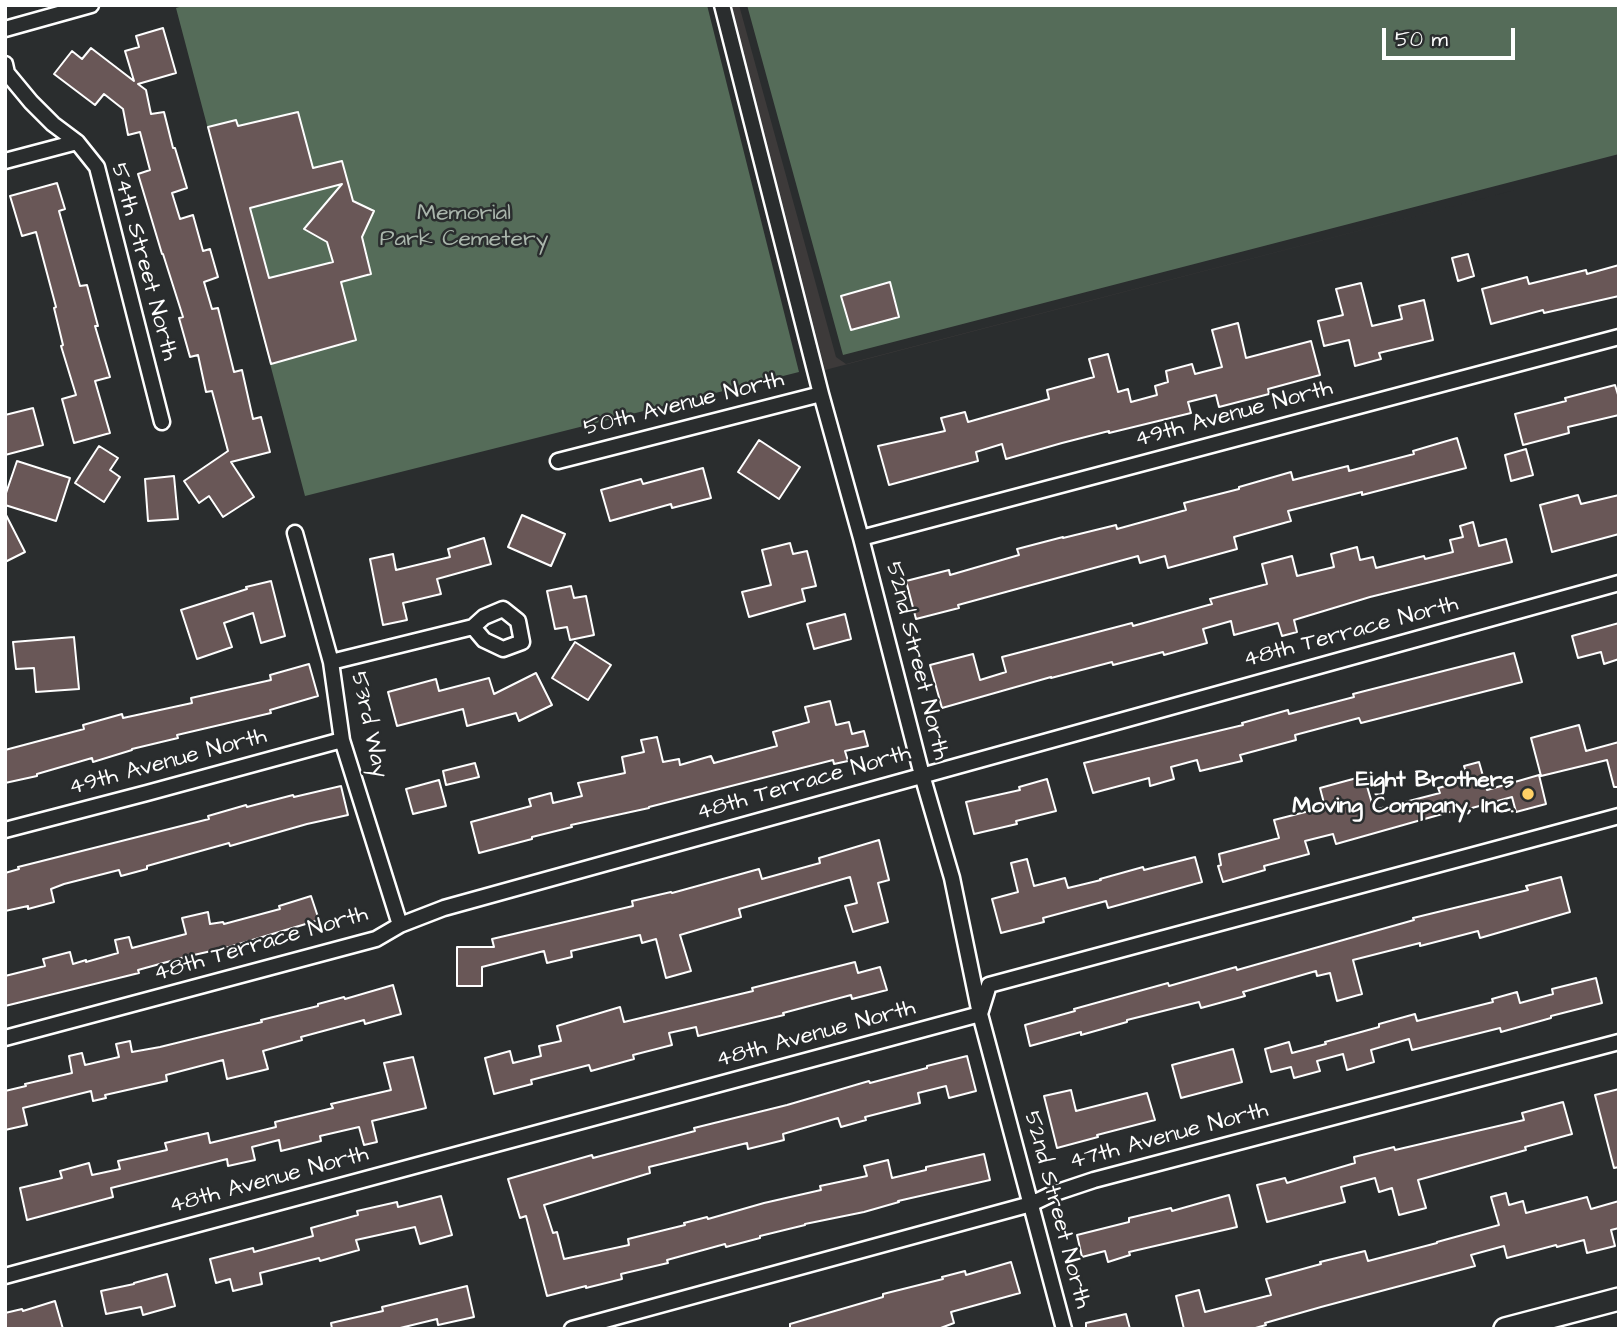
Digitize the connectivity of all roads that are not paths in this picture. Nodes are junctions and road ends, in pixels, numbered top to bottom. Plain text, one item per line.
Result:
1 (91, 5) edge
2 (722, 5) edge
3 (5, 29) edge
4 (5, 64) edge
5 (78, 142) junction
6 (5, 162) edge
7 (1619, 337) edge
8 (821, 394) junction
9 (162, 422) dead end
10 (558, 461) dead end
11 (295, 533) dead end
12 (861, 538) junction
13 (1619, 583) edge
14 (473, 627) dead end
15 (331, 662) junction
16 (342, 740) junction
17 (922, 775) junction
18 (1619, 816) edge
19 (5, 830) edge
20 (400, 925) junction
21 (980, 1014) junction
22 (5, 1038) edge
23 (1619, 1042) edge
24 (1031, 1204) junction
25 (5, 1276) edge
26 (1619, 1299) edge
27 (572, 1329) edge
28 (1064, 1329) edge
29 (1505, 1329) edge

1 - 3 street
2 - 8 street, 52nd Street North
4 - 5 street, 54th Street North
5 - 6 street
5 - 9 street, 54th Street North
7 - 12 street, 49th Avenue North
8 - 10 street, 50th Avenue North
8 - 12 street, 52nd Street North
11 - 15 street, 53rd Way
12 - 17 street, 52nd Street North
13 - 17 street, 48th Terrace North
14 - 15 street
15 - 16 street, 53rd Way
16 - 19 street, 49th Avenue North
16 - 20 street, 53rd Way
17 - 20 street, 48th Terrace North
17 - 21 street, 52nd Street North
18 - 21 street
20 - 22 street, 48th Terrace North
21 - 24 street, 52nd Street North
21 - 25 street, 48th Avenue North
23 - 24 street, 47th Avenue North
24 - 27 street, 47th Avenue North
24 - 28 street, 52nd Street North
26 - 29 street

